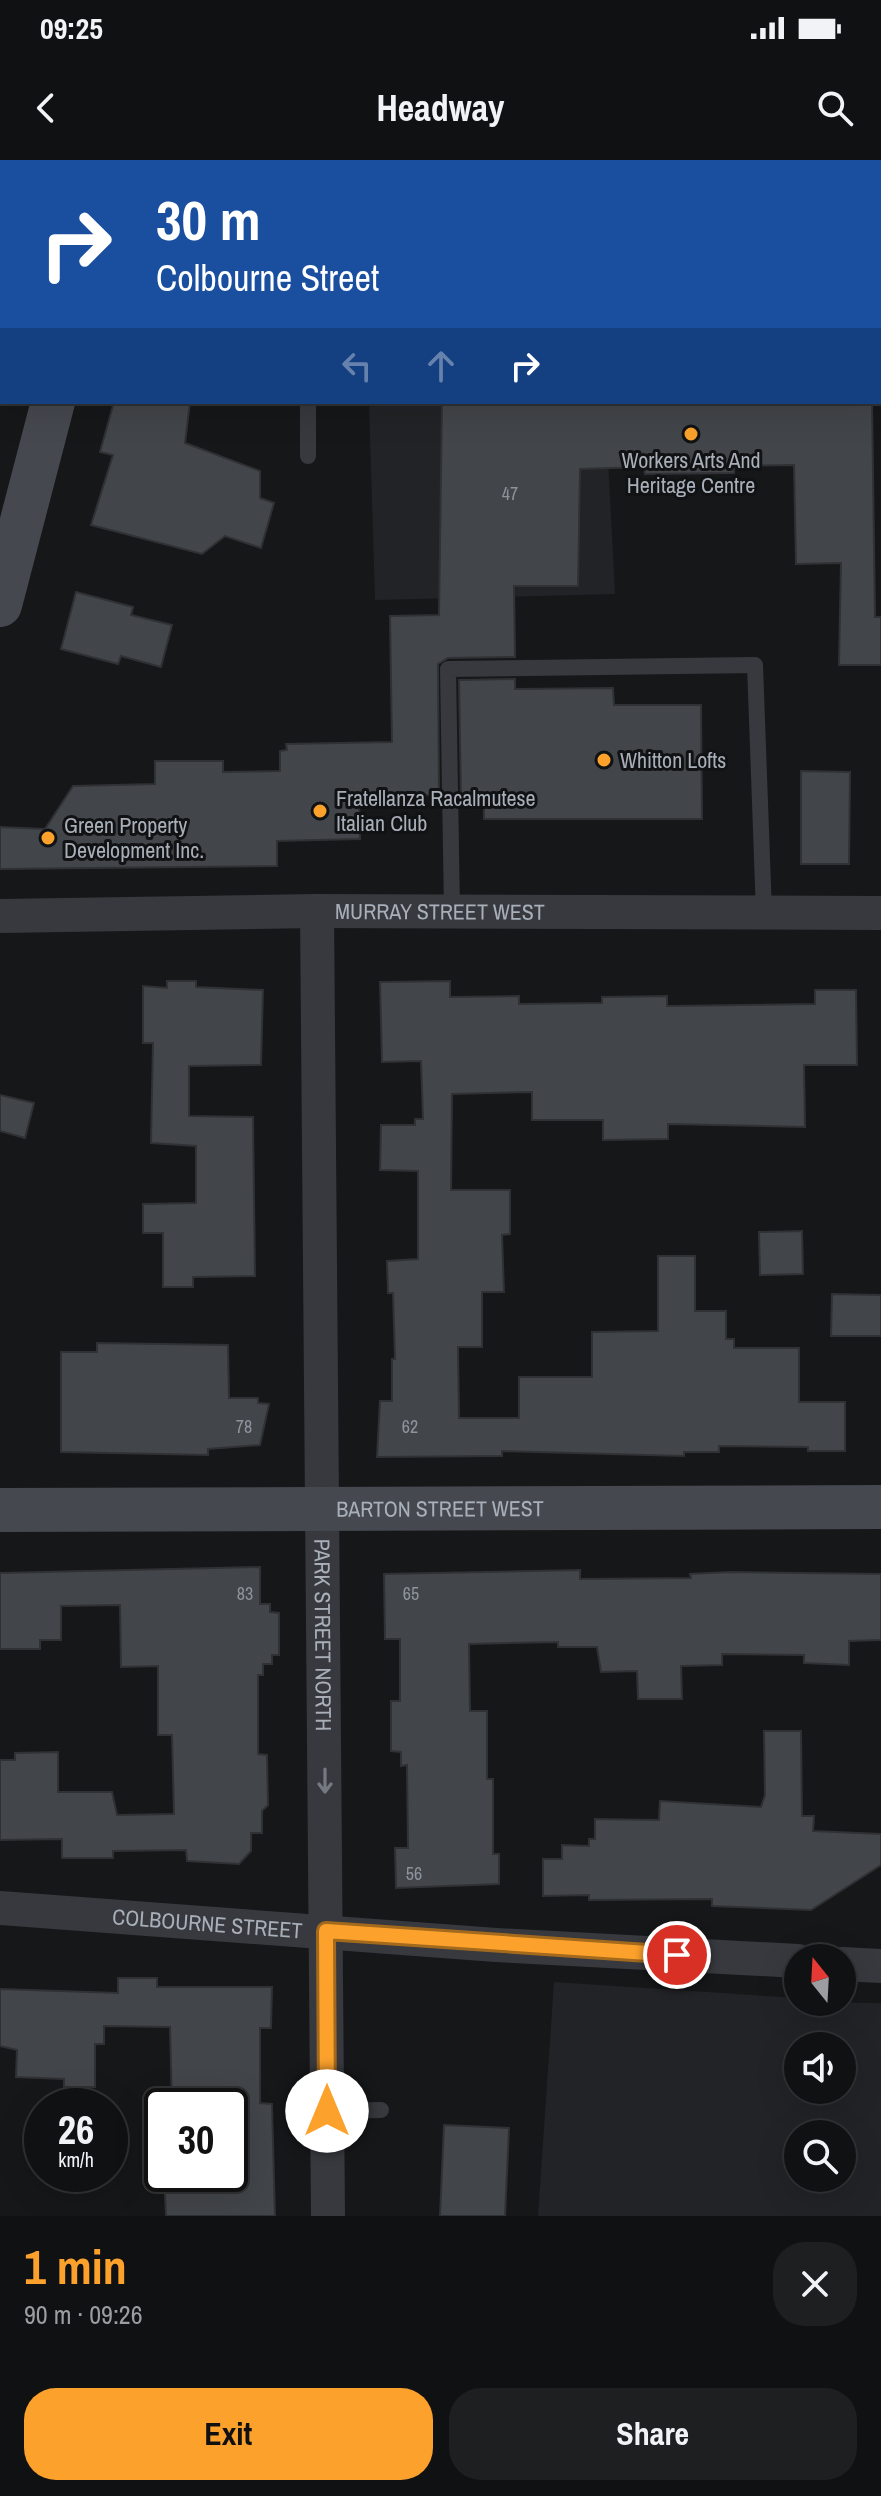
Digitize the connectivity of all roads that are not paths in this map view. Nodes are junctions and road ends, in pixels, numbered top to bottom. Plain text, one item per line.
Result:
1 (52, 404) edge
2 (308, 404) edge
3 (308, 456) dead end
4 (0, 605) edge
5 (317, 911) junction
6 (452, 911) junction
7 (764, 913) junction
8 (881, 913) edge
9 (0, 916) edge
10 (325, 1507) junction
11 (881, 1507) edge
12 (0, 1510) edge
13 (0, 1908) edge
14 (326, 1931) junction
15 (784, 1960) edge
16 (856, 1965) edge
17 (881, 1966) edge
18 (381, 2110) dead end
19 (327, 2111) junction
20 (328, 2216) edge

1 - 4 street
2 - 3 lane
5 - 6 street, MURRAY STREET WEST
5 - 9 street, MURRAY STREET WEST
5 - 10 street, PARK STREET NORTH
6 - 7 street, MURRAY STREET WEST
6 - 7 lane
7 - 8 street, MURRAY STREET WEST
10 - 11 street, BARTON STREET WEST
10 - 12 street, BARTON STREET WEST
10 -> 14 street, PARK STREET NORTH
13 - 14 street, COLBOURNE STREET
14 - 15 street, COLBOURNE STREET
14 - 19 street, PARK STREET NORTH
16 - 17 street
18 - 19 lane
19 - 20 street, PARK STREET NORTH

